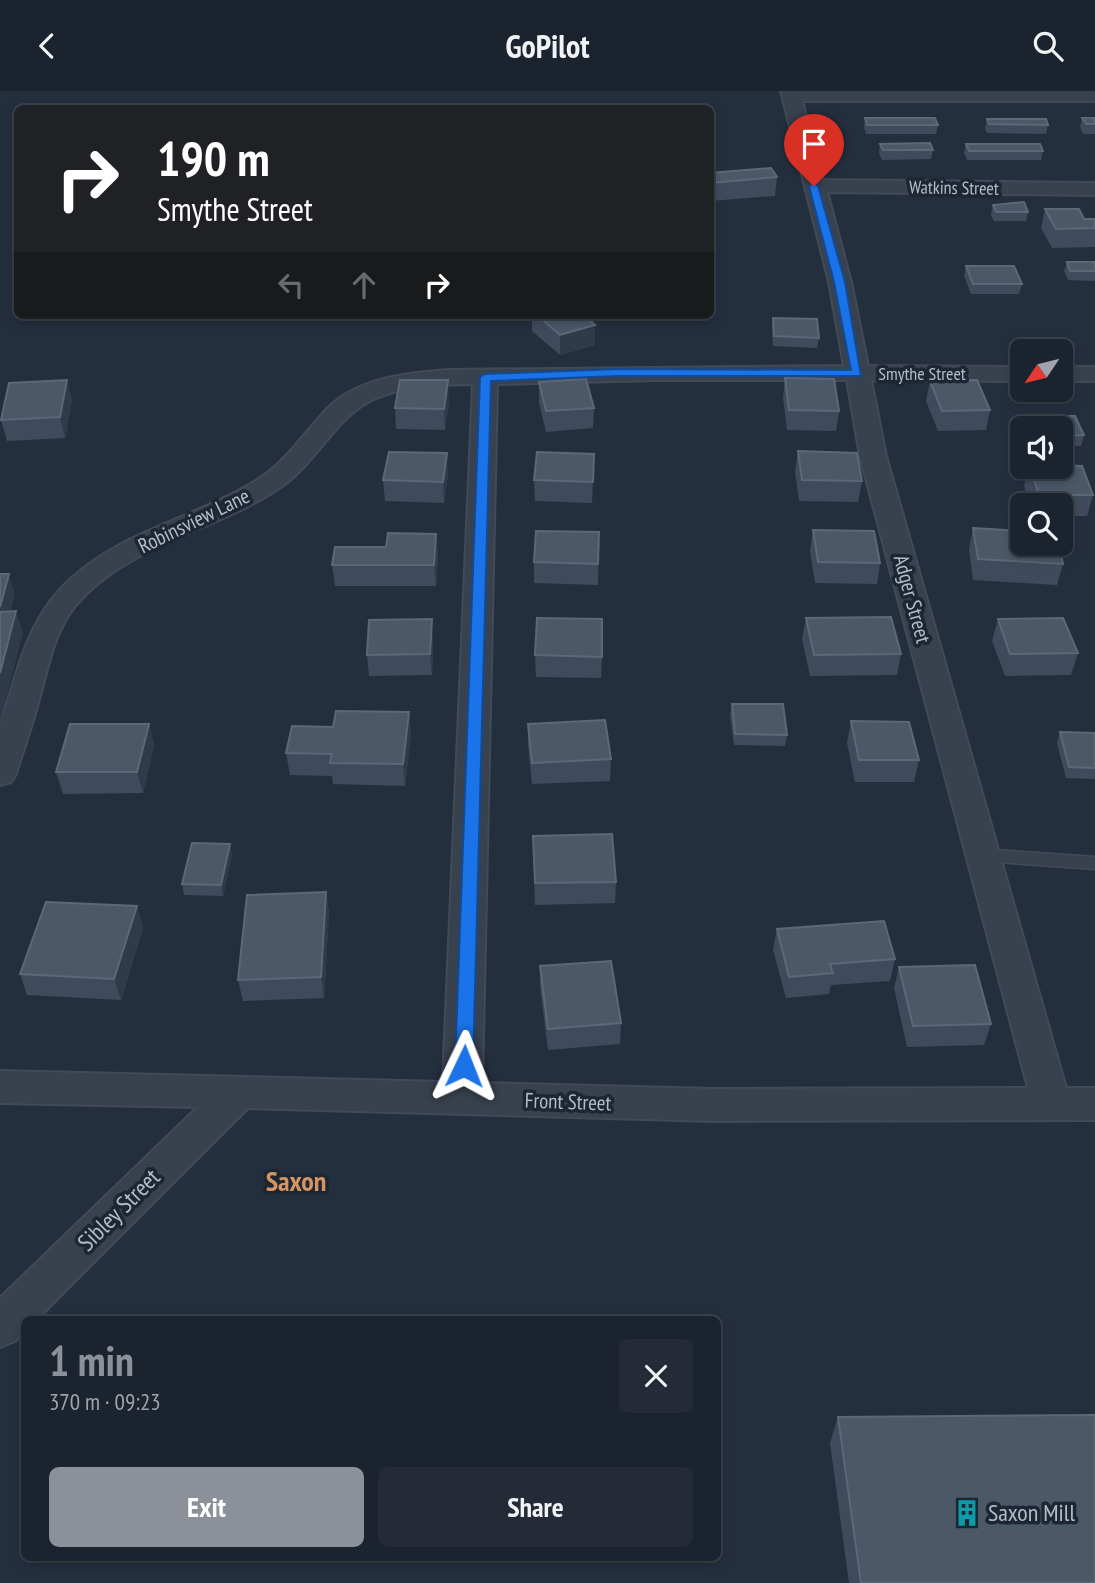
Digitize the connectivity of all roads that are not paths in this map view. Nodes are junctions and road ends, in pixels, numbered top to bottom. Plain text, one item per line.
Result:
1 (790, 93) edge
2 (1095, 95) edge
3 (814, 186) junction
4 (1095, 189) edge
5 (857, 374) junction
6 (1010, 374) edge
7 (1073, 374) edge
8 (1095, 374) edge
9 (485, 377) junction
10 (0, 774) edge
11 (982, 855) junction
12 (1095, 863) edge
13 (0, 1087) edge
14 (238, 1093) junction
15 (462, 1099) junction
16 (1051, 1104) junction
17 (1095, 1104) edge
18 (0, 1327) edge

1 - 2 street
1 - 3 street, Adger Street
3 - 4 street, Watkins Street
3 - 5 street, Adger Street
5 - 6 street, Smythe Street
5 - 9 street, Smythe Street
5 - 11 street, Adger Street
7 - 8 street
9 - 10 street, Robinsview Lane
9 - 15 street
11 - 12 lane
11 - 16 street, Adger Street
13 - 14 street, Front Street
14 - 15 street, Front Street
14 - 18 street, Sibley Street
15 - 16 street, Front Street
16 - 17 street, Front Street

